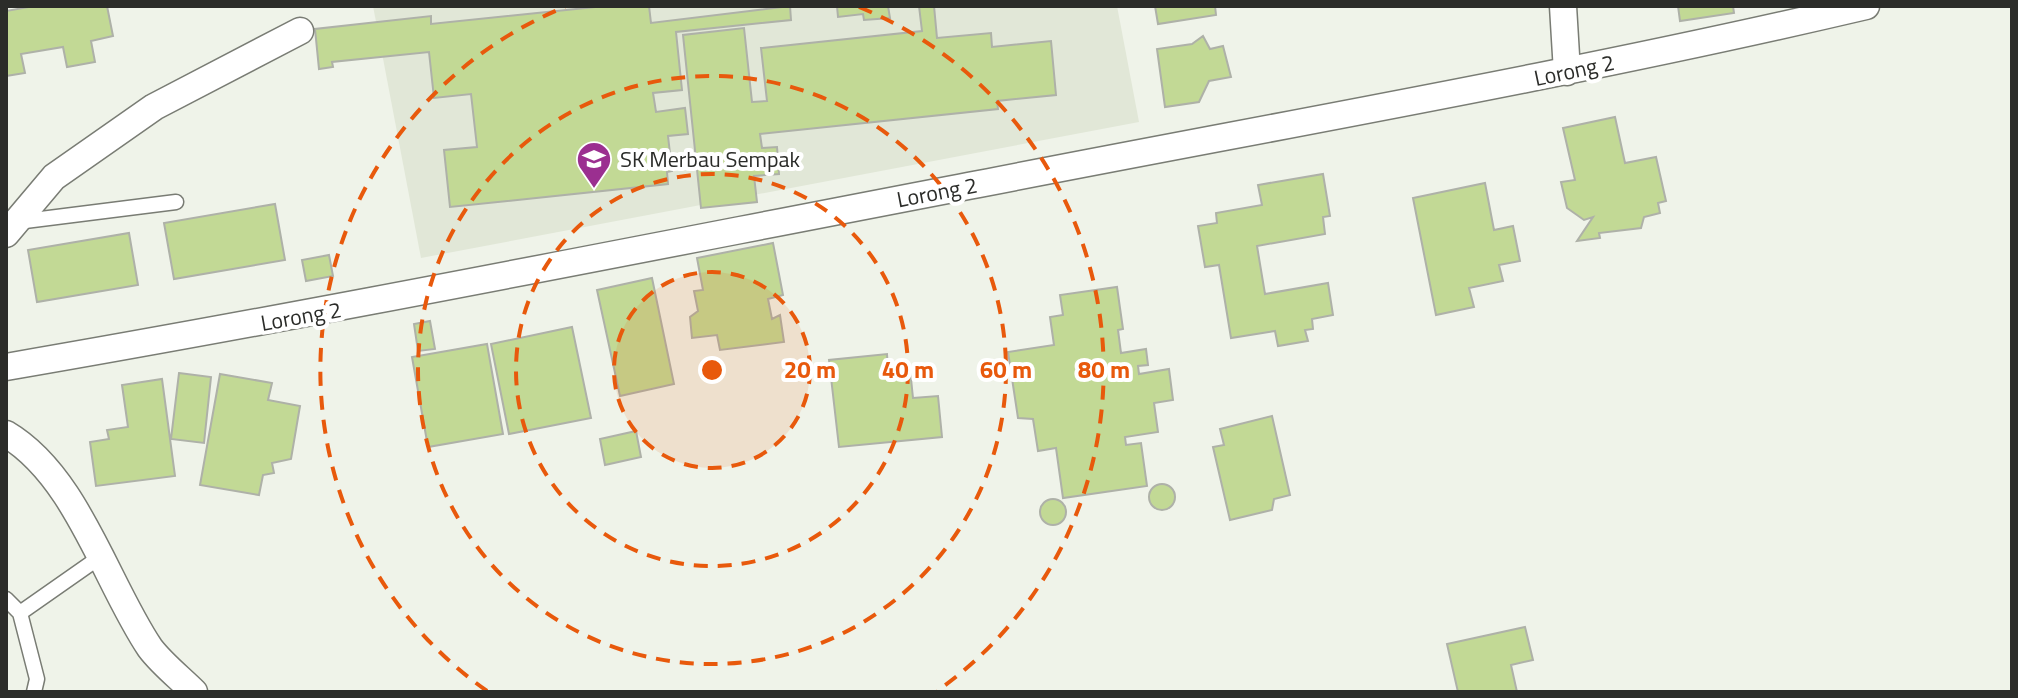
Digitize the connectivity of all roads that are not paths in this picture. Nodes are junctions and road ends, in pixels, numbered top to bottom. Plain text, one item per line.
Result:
1 (1563, 6) edge
2 (1866, 6) edge
3 (1809, 12) edge
4 (300, 31) dead end
5 (1567, 72) junction
6 (176, 202) dead end
7 (11, 228) edge
8 (6, 367) edge
9 (6, 434) edge
10 (100, 557) junction
11 (6, 599) edge
12 (20, 613) junction
13 (34, 692) edge
14 (194, 692) edge

1 - 5 street
2 - 3 street, Lorong 2
3 - 5 street, Lorong 2
4 - 7 street
5 - 8 street, Lorong 2
6 - 7 lane
9 - 10 street
10 - 12 lane
10 - 14 street
11 - 12 lane
12 - 13 lane

